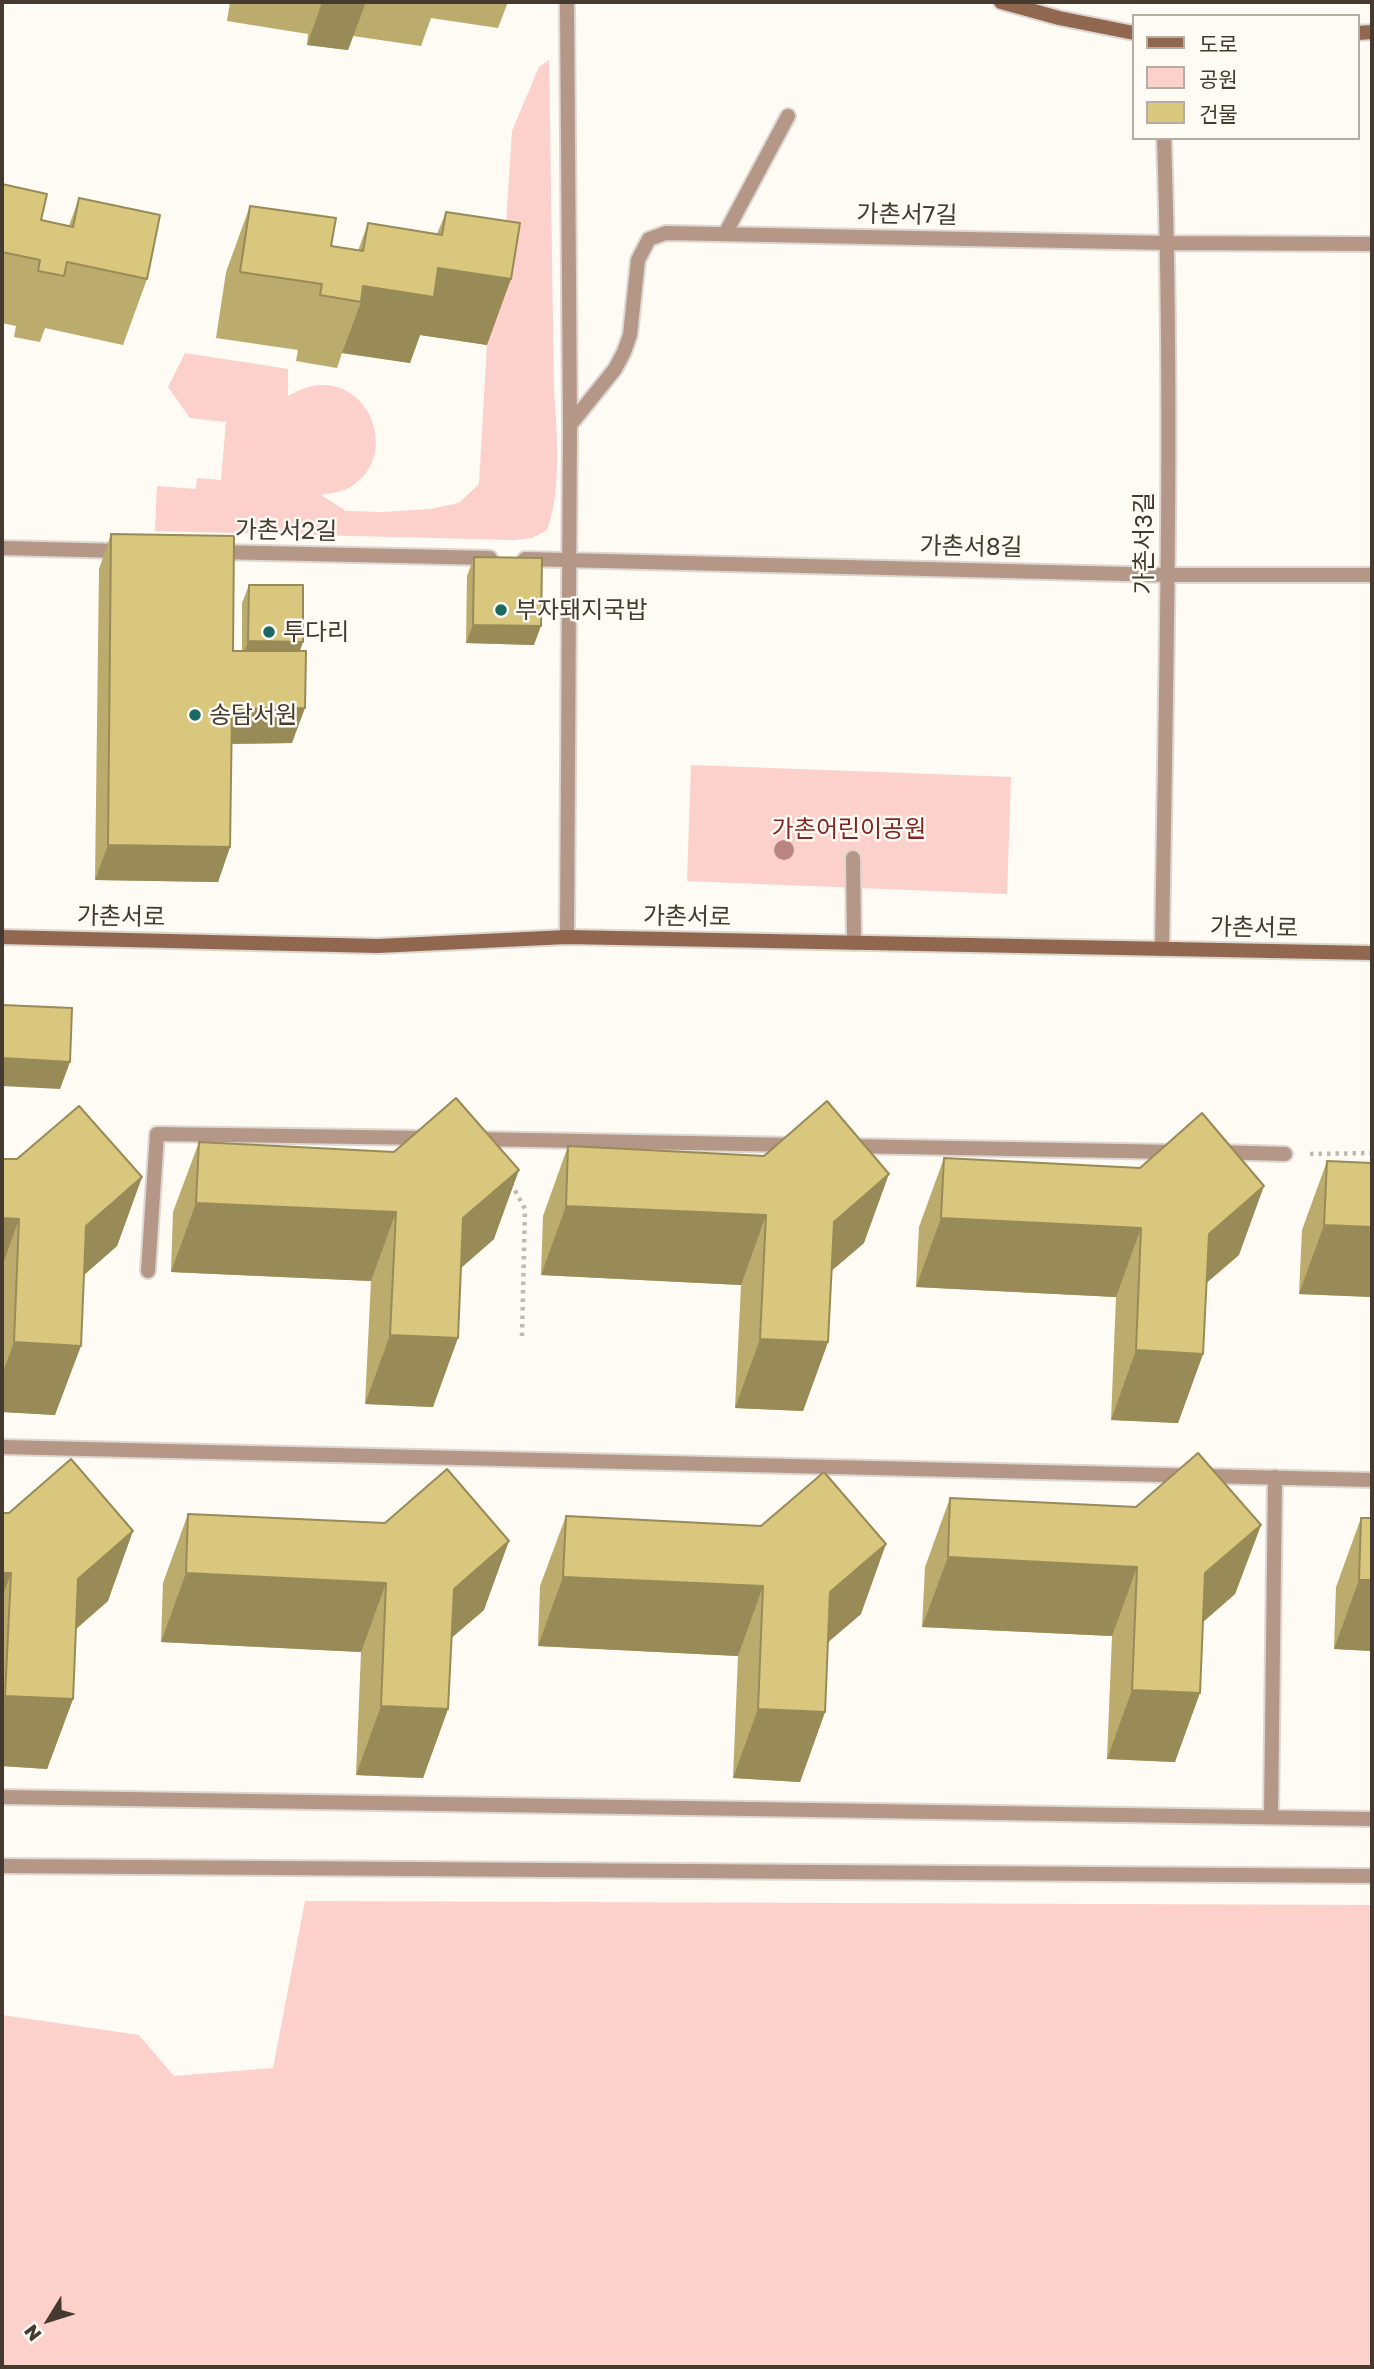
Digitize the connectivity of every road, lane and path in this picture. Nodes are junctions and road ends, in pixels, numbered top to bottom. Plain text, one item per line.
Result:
1 (567, 2) edge
2 (1001, 2) edge
3 (1132, 33) edge
4 (789, 116) dead end
5 (1164, 140) edge
6 (725, 234) junction
7 (1167, 243) junction
8 (1372, 244) edge
9 (570, 425) junction
10 (2, 548) edge
11 (140, 551) edge
12 (195, 552) edge
13 (569, 559) junction
14 (1167, 575) junction
15 (1372, 575) edge
16 (853, 858) dead end
17 (2, 937) edge
18 (567, 937) junction
19 (854, 943) junction
20 (1162, 949) junction
21 (1372, 953) edge
22 (487, 1139) junction
23 (809, 1145) edge
24 (837, 1146) edge
25 (1372, 1153) edge
26 (1284, 1154) joint
27 (148, 1271) dead end
28 (522, 1336) dead end
29 (2, 1447) edge
30 (1275, 1477) junction
31 (1372, 1480) edge
32 (2, 1797) edge
33 (1271, 1817) junction
34 (1372, 1819) edge
35 (2, 1866) edge
36 (1372, 1876) edge

1 - 9 street
2 - 3 street
4 - 6 street
5 - 7 street, 가촌서3길
6 - 7 street, 가촌서7길
6 - 9 street, 가촌서7길
7 - 8 street, 가촌서7길
7 - 14 street, 가촌서3길
9 - 13 street
10 - 11 street
12 - 13 street, 가촌서2길
13 - 14 street, 가촌서8길
13 - 18 street
14 - 15 street, 가촌서8길
14 - 20 street, 가촌서3길
16 - 19 street
17 - 18 street, 가촌서로
18 - 19 street, 가촌서로
19 - 20 street, 가촌서로
20 - 21 street, 가촌서로
22 - 23 street
22 - 27 street
22 - 28 path
24 - 26 street
25 - 26 path
29 - 30 street
30 - 31 street
30 - 33 street
32 - 33 street
33 - 34 street
35 - 36 street

